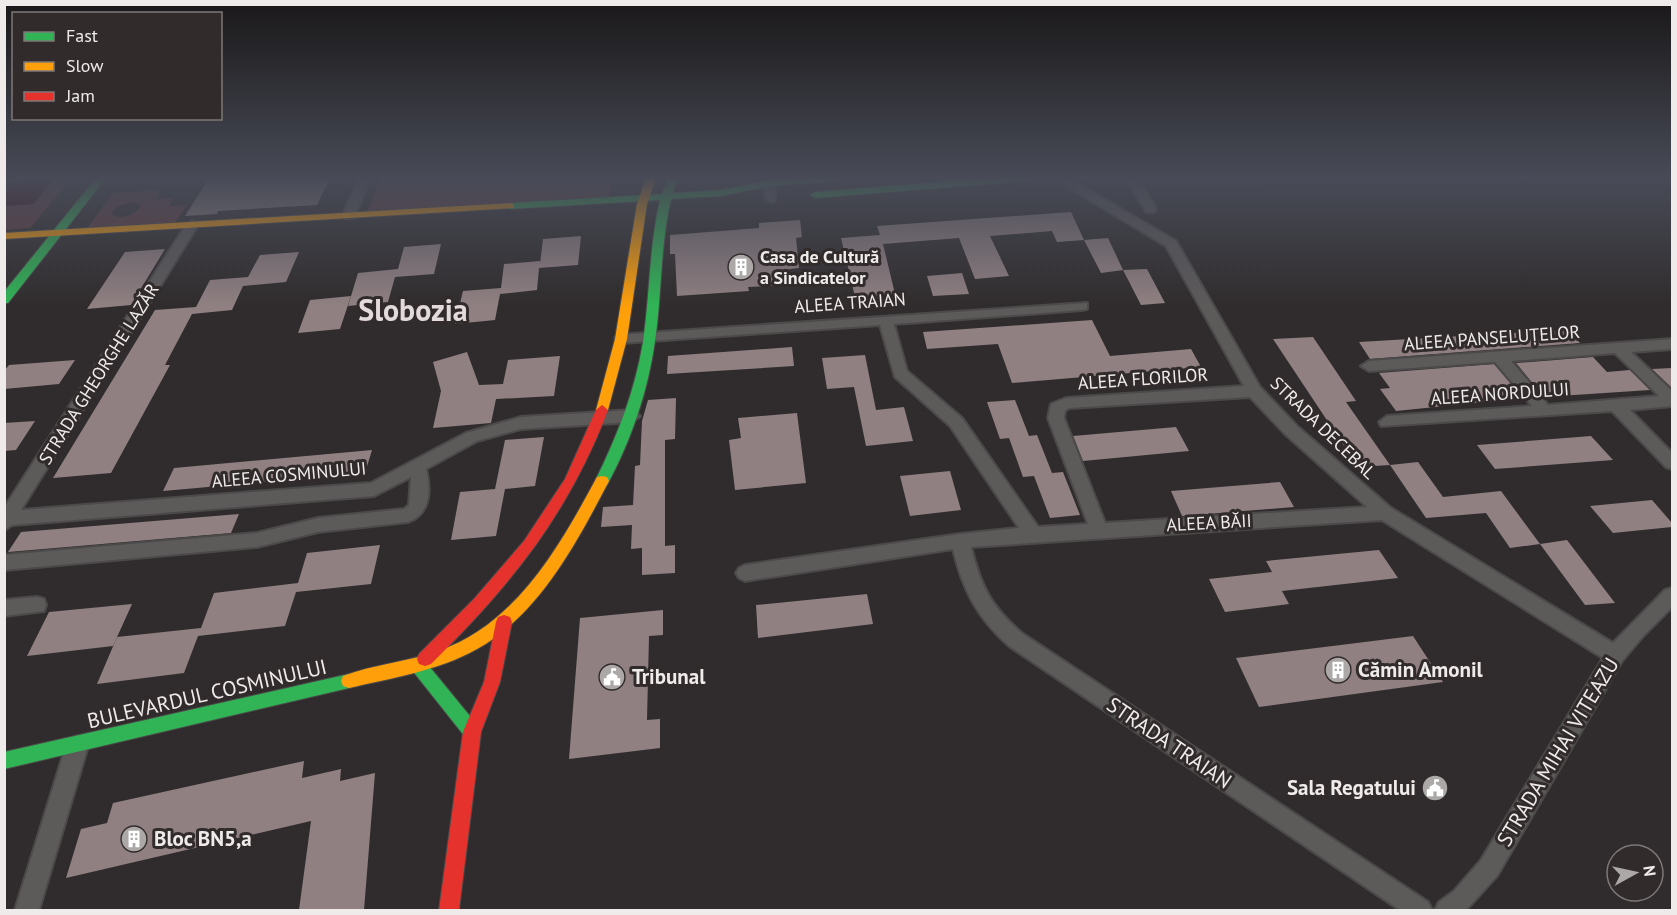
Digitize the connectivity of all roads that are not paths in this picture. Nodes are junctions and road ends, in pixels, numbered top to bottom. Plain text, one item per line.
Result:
1 (67, 221) edge
2 (260, 221) edge
3 (640, 221) edge
4 (663, 221) edge
5 (1131, 221) edge
6 (192, 225) junction
7 (57, 233) junction
8 (4, 236) edge
9 (4, 300) edge
10 (1082, 306) dead end
11 (886, 320) junction
12 (649, 337) junction
13 (621, 338) junction
14 (1672, 344) edge
15 (1618, 348) junction
16 (1498, 357) junction
17 (1369, 366) dead end
18 (1254, 391) junction
19 (1672, 400) edge
20 (1616, 405) junction
21 (1544, 410) junction
22 (632, 416) junction
23 (602, 417) junction
24 (1387, 422) dead end
25 (1672, 464) edge
26 (417, 466) junction
27 (1385, 513) junction
28 (6, 520) edge
29 (1100, 530) junction
30 (1033, 534) junction
31 (960, 542) junction
32 (4, 563) edge
33 (746, 573) dead end
34 (1671, 600) edge
35 (37, 605) dead end
36 (4, 608) edge
37 (504, 622) junction
38 (1615, 655) junction
39 (418, 665) junction
40 (472, 732) junction
41 (77, 746) junction
42 (4, 761) edge
43 (27, 910) edge
44 (449, 910) edge
45 (1420, 910) edge
46 (1447, 910) edge

1 - 7 street
2 - 6 street
3 - 13 street, BULEVARDUL COSMINULUI
4 - 12 street, BULEVARDUL COSMINULUI
5 - 18 street, STRADA DECEBAL
6 - 7 street
6 - 28 street, STRADA GHEORGHE LAZĂR
7 - 8 street
7 - 9 street
10 - 11 street, ALEEA TRAIAN
11 - 12 street, ALEEA TRAIAN
11 - 30 street
12 - 13 street, ALEEA TRAIAN
12 - 22 street, BULEVARDUL COSMINULUI
13 - 23 street, BULEVARDUL COSMINULUI
14 - 15 street, ALEEA PANSELUȚELOR
15 - 16 street, ALEEA PANSELUȚELOR
15 - 19 street
16 - 17 street, ALEEA PANSELUȚELOR
16 - 21 street
18 - 27 street, STRADA DECEBAL
18 - 29 street, ALEEA FLORILOR
19 - 20 street, ALEEA NORDULUI
20 - 21 street, ALEEA NORDULUI
20 - 25 street
21 - 24 street, ALEEA NORDULUI
22 - 23 street, ALEEA COSMINULUI
22 - 37 street, BULEVARDUL COSMINULUI
23 - 26 street, ALEEA COSMINULUI
23 - 39 street, BULEVARDUL COSMINULUI
26 - 28 street, ALEEA COSMINULUI
26 - 32 street
27 - 29 street, ALEEA BĂII
27 - 38 street, STRADA DECEBAL
29 - 30 street, ALEEA BĂII
30 - 31 street, ALEEA BĂII
31 - 33 street, ALEEA BĂII
31 - 45 street, STRADA TRAIAN
34 - 38 street, STRADA MIHAI VITEAZU
35 - 36 street
37 - 39 street, BULEVARDUL COSMINULUI
37 - 40 street
38 - 46 street, STRADA MIHAI VITEAZU
39 - 40 street
39 - 41 street, BULEVARDUL COSMINULUI
40 - 44 street
41 - 42 street, BULEVARDUL COSMINULUI
41 - 43 street

